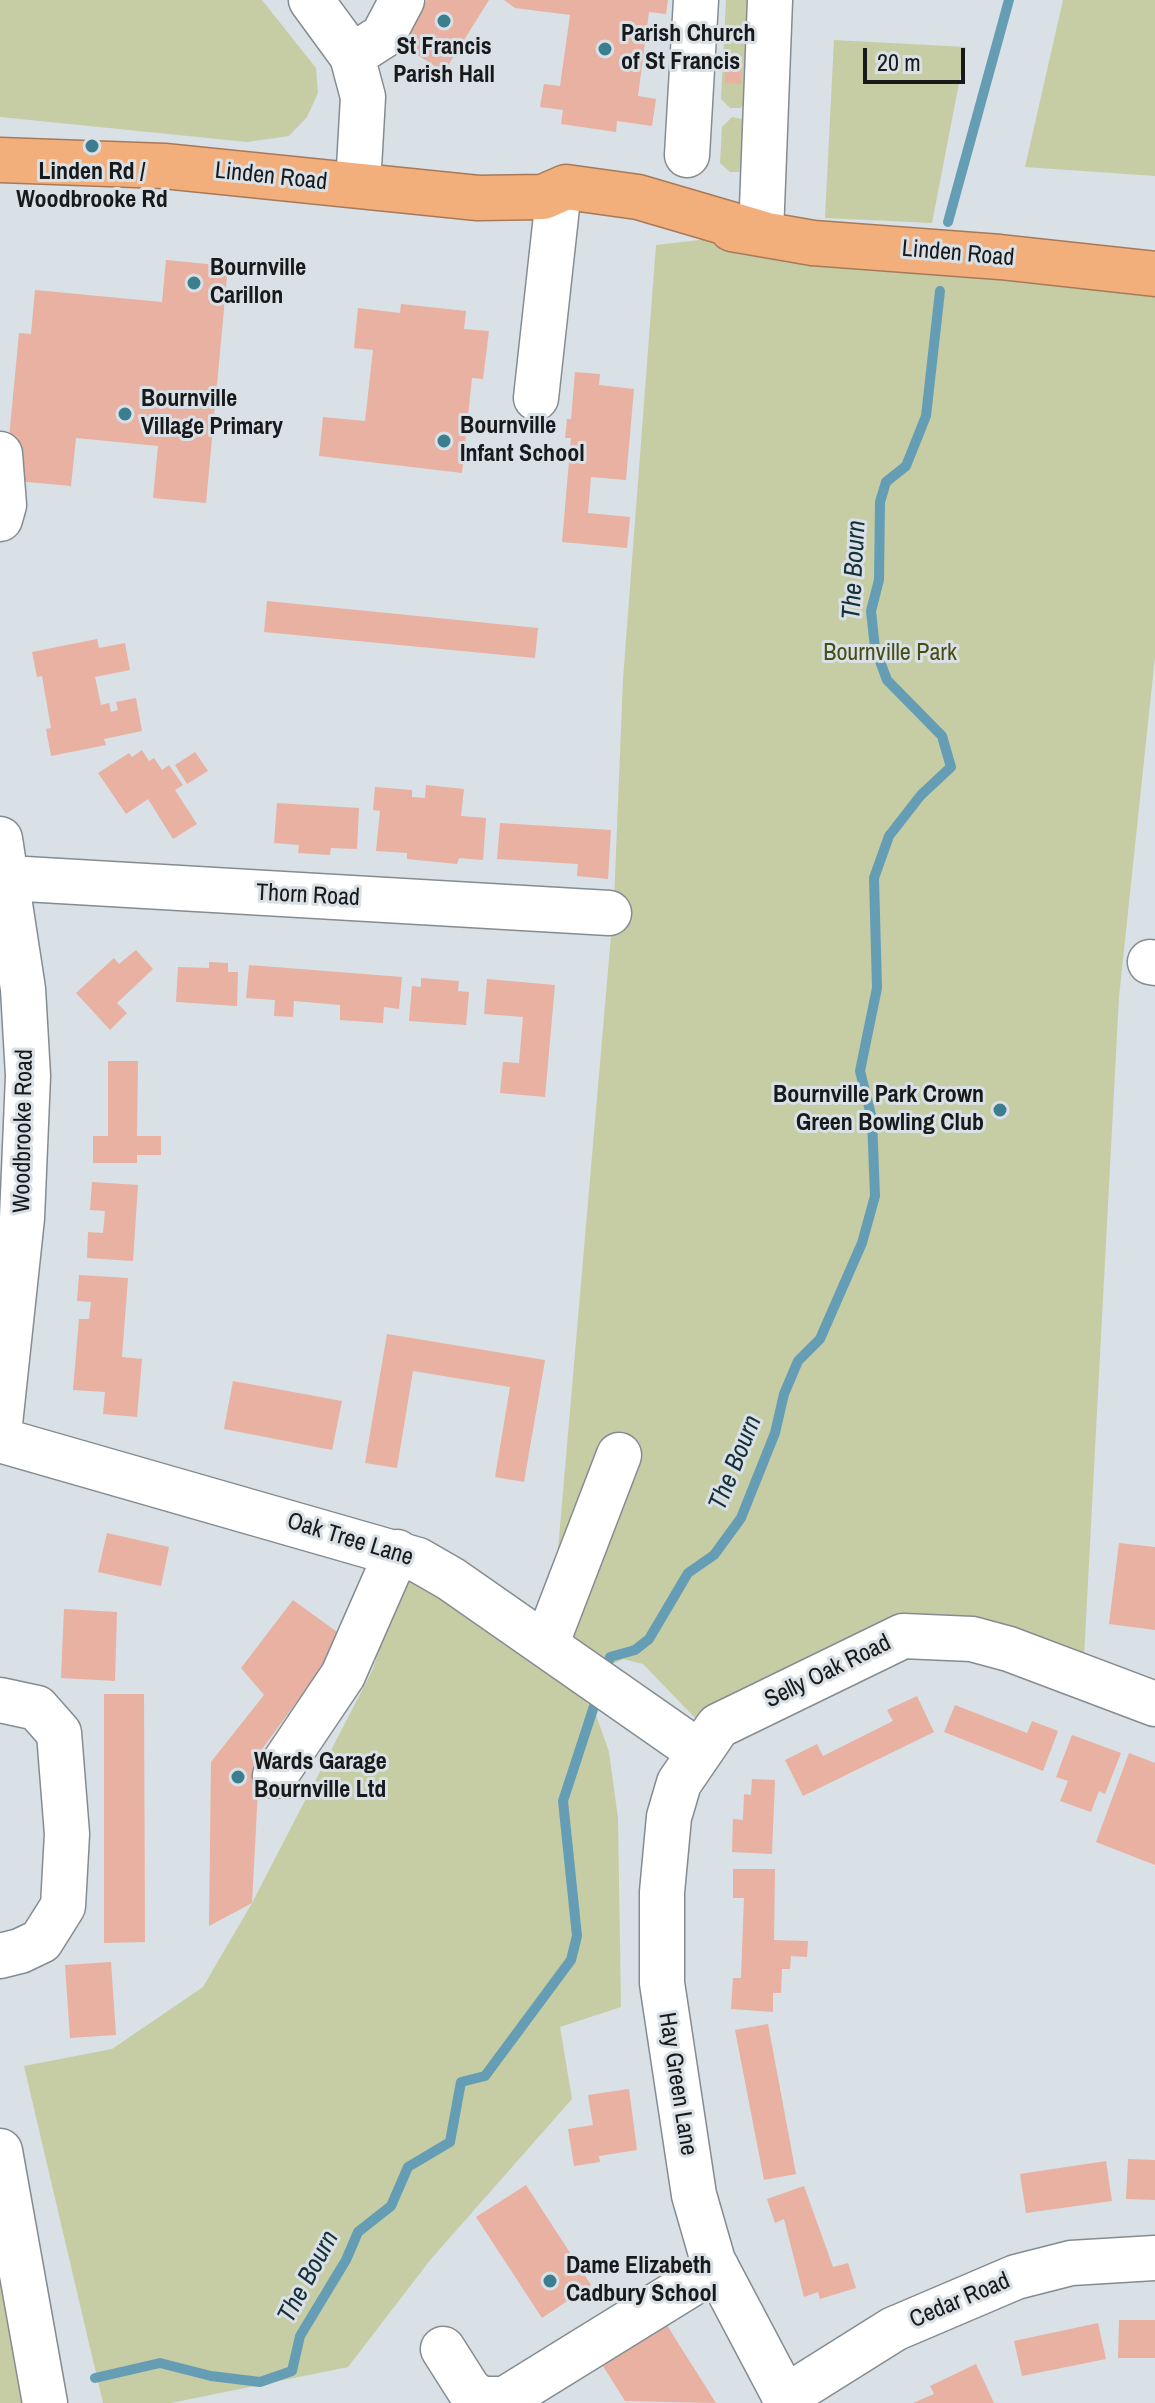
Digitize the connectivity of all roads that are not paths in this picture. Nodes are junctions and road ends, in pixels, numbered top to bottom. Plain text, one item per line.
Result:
1 (311, 0) edge
2 (402, 0) edge
3 (696, 0) edge
4 (770, 0) edge
5 (352, 56) junction
6 (687, 155) dead end
7 (0, 160) edge
8 (358, 185) junction
9 (550, 202) junction
10 (761, 233) junction
11 (1155, 274) edge
12 (536, 398) dead end
13 (0, 454) edge
14 (0, 519) edge
15 (4, 858) edge
16 (609, 913) dead end
17 (0, 1424) edge
18 (0, 1440) edge
19 (619, 1455) dead end
20 (397, 1552) junction
21 (546, 1645) junction
22 (0, 1700) edge
23 (1155, 1704) edge
24 (699, 1752) junction
25 (275, 1776) dead end
26 (0, 1956) edge
27 (0, 2151) edge
28 (1155, 2258) edge
29 (717, 2268) junction
30 (443, 2349) dead end
31 (786, 2400) edge
32 (494, 2402) edge
33 (45, 2403) edge

1 - 5 street
2 - 5 street
3 - 6 street
4 - 10 street
5 - 8 street
7 - 8 highway, Linden Road
8 - 9 highway, Linden Road
9 - 10 highway, Linden Road
9 - 12 street
10 - 11 highway, Linden Road
13 - 14 street
15 - 16 street, Thorn Road
15 - 17 street, Woodbrooke Road
18 - 20 street, Oak Tree Lane
19 - 21 street
20 - 21 street, Oak Tree Lane
20 - 25 street
21 - 24 street, Oak Tree Lane
22 - 26 street
23 - 24 street, Selly Oak Road
24 - 29 street, Hay Green Lane
27 - 33 street
28 - 31 street, Cedar Road
29 - 31 street, Hay Green Lane
29 - 32 street
30 - 32 street

